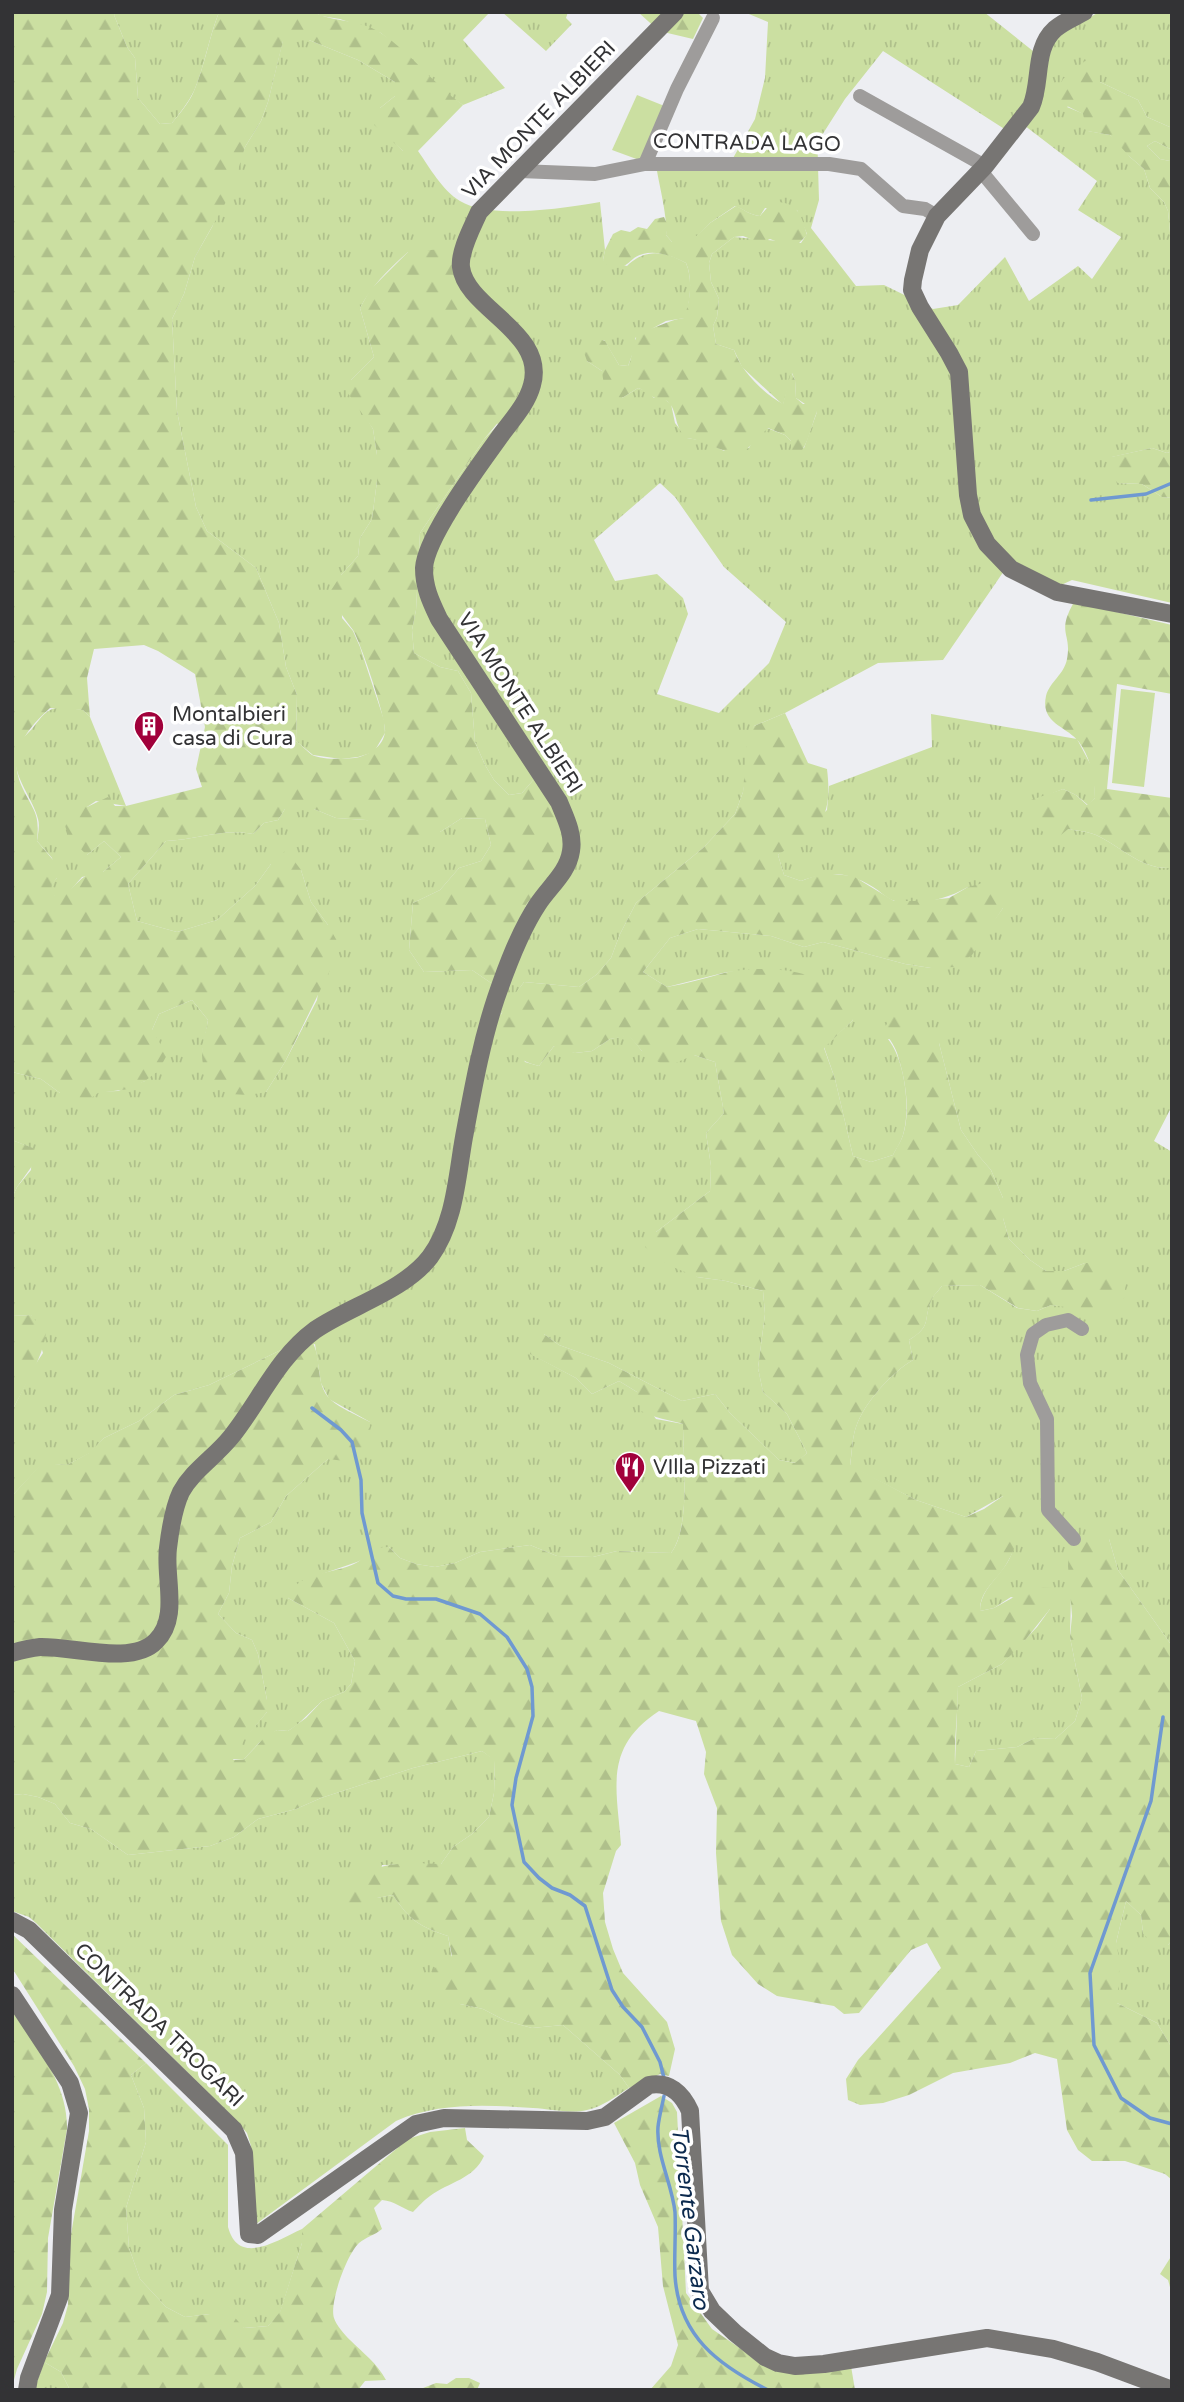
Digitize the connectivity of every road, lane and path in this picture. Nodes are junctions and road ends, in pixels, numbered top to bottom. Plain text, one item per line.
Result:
1 (675, 12) edge
2 (1084, 12) edge
3 (713, 18) dead end
4 (860, 96) dead end
5 (645, 164) junction
6 (982, 168) junction
7 (520, 171) junction
8 (937, 216) junction
9 (1033, 233) dead end
10 (1172, 614) edge
11 (1082, 1329) dead end
12 (1074, 1539) dead end
13 (12, 1653) edge
14 (12, 1921) edge
15 (12, 1995) edge
16 (27, 2390) edge
17 (1172, 2390) edge

1 - 7 street, VIA MONTE ALBIERI
2 - 6 street
3 - 5 street
4 - 6 street
5 - 7 street, CONTRADA LAGO
5 - 8 street, CONTRADA LAGO
6 - 8 street
6 - 9 street
7 - 13 street, VIA MONTE ALBIERI
8 - 10 street
11 - 12 street
14 - 17 street, CONTRADA TROGARI
15 - 16 street

